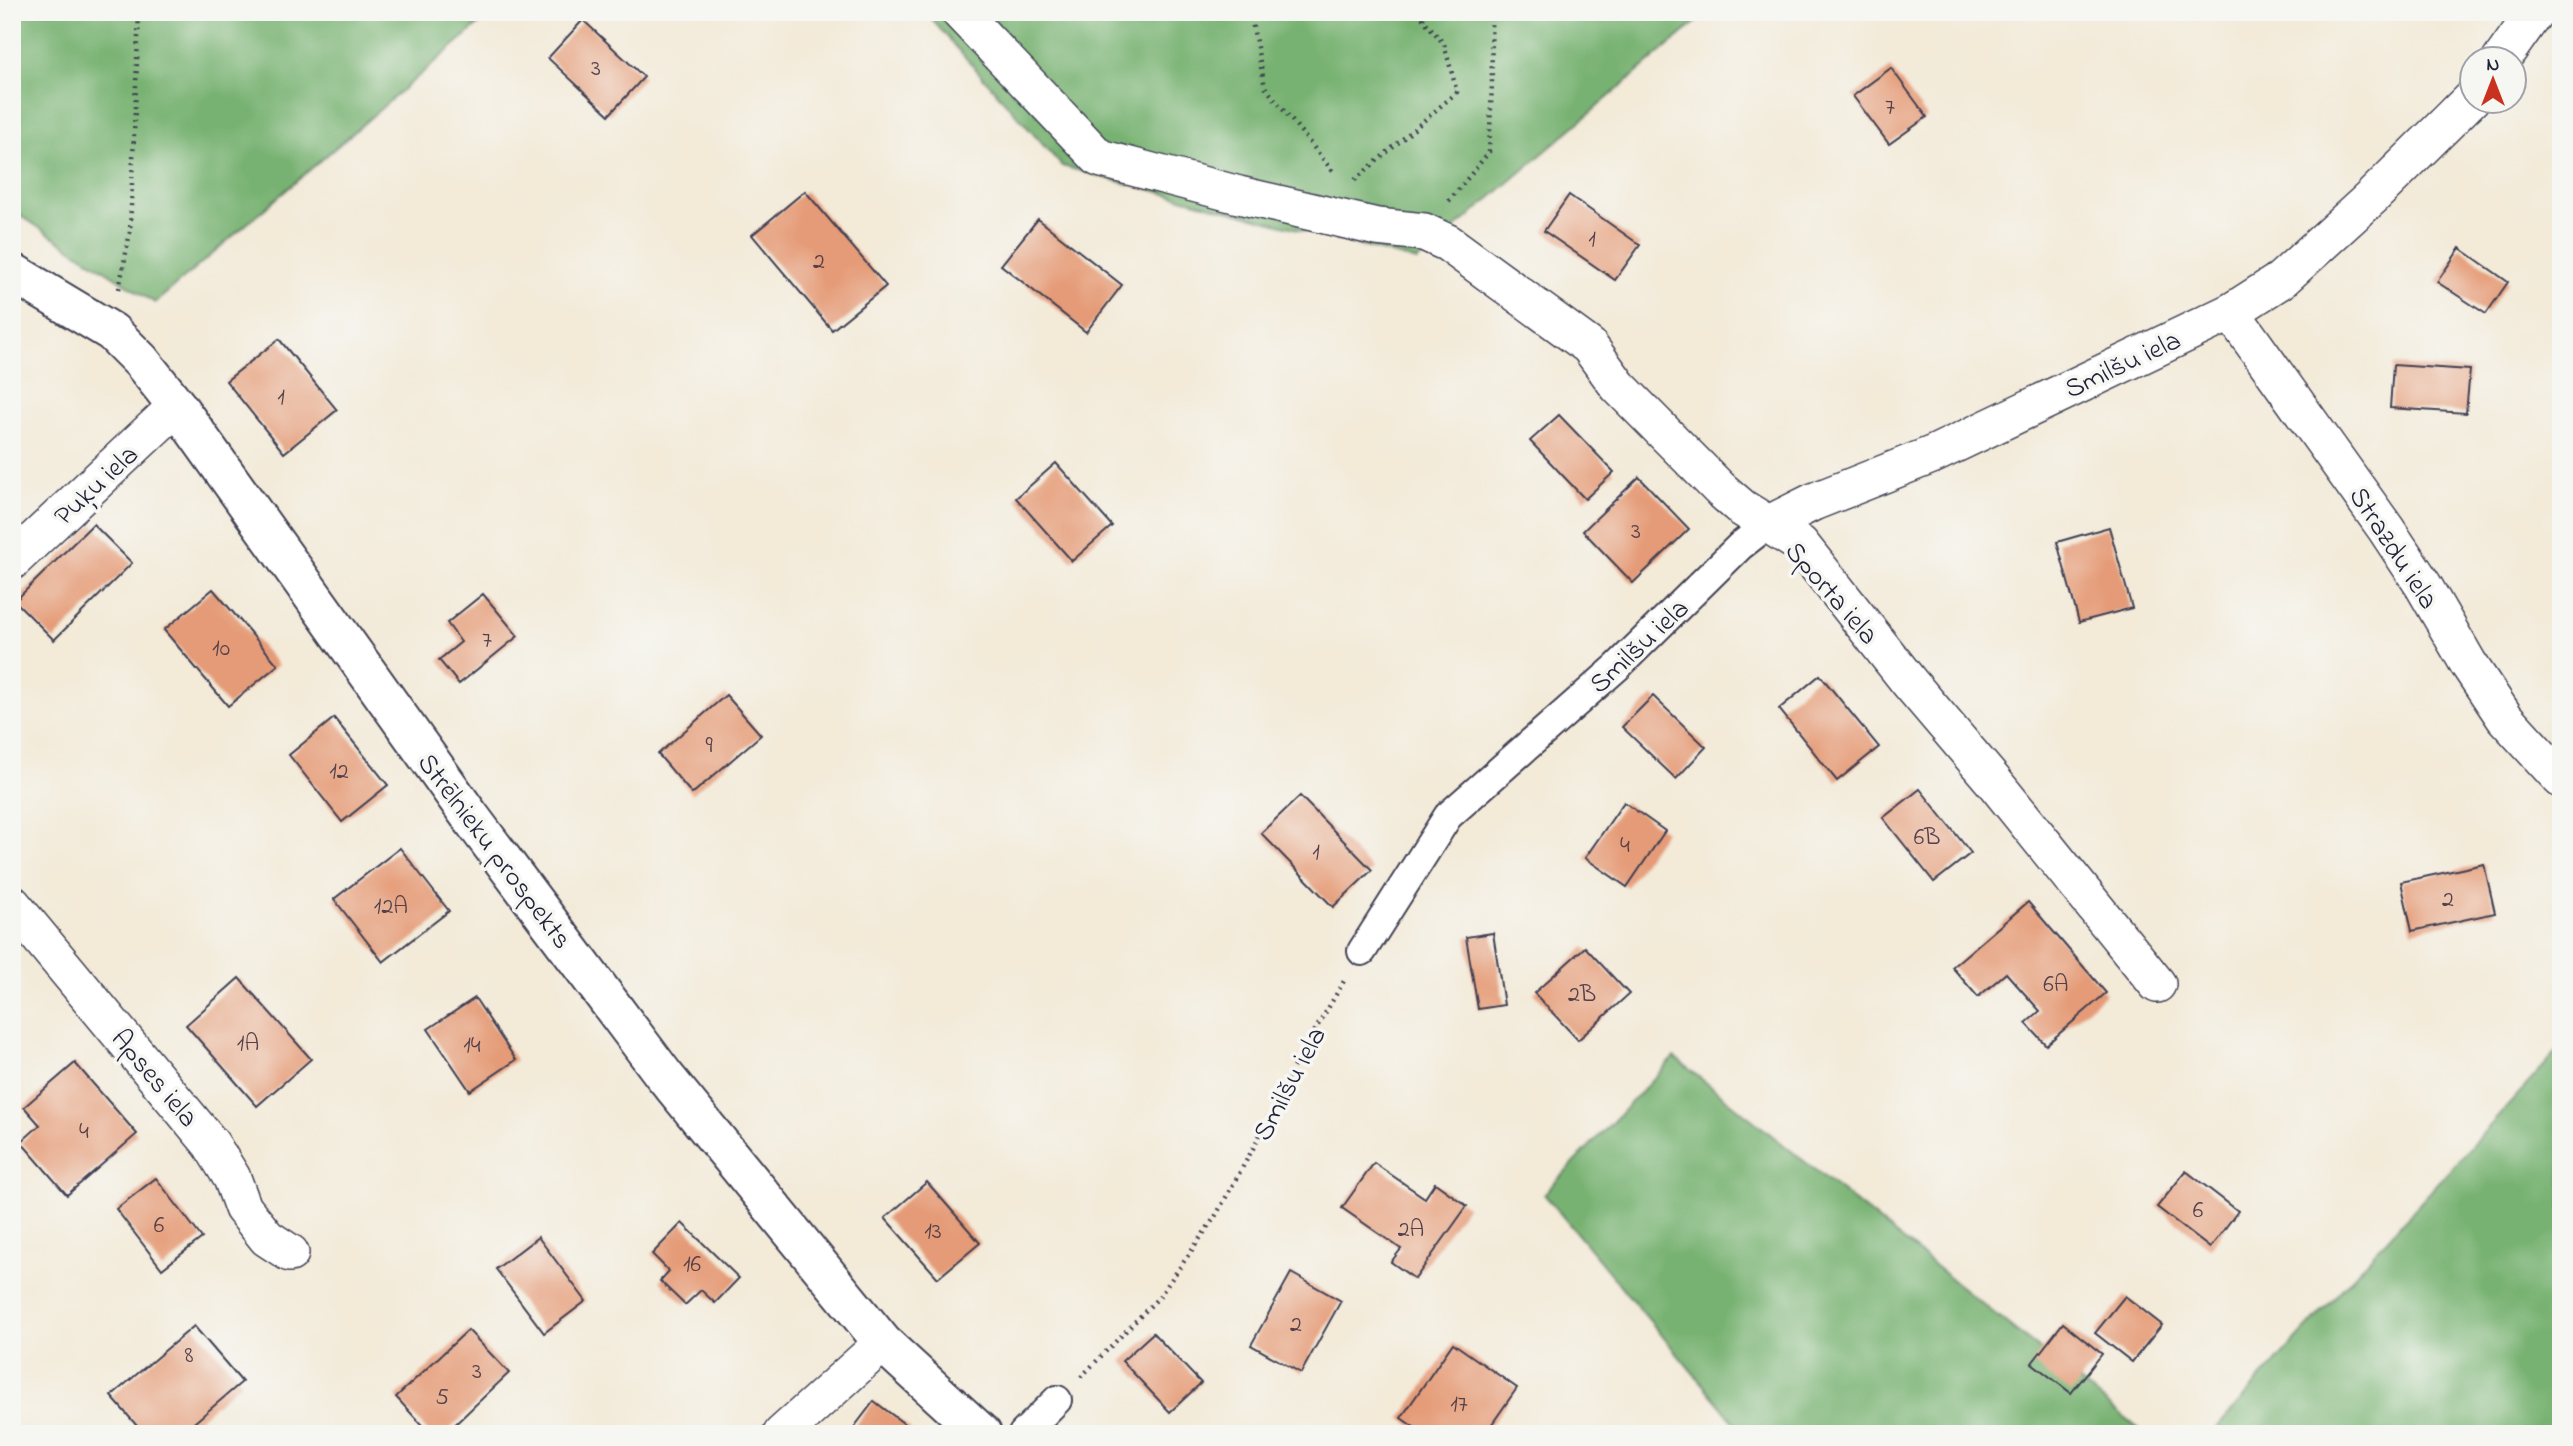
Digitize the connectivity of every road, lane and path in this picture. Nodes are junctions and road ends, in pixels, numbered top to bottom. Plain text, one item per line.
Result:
1 (139, 12) edge
2 (960, 12) edge
3 (1250, 12) edge
4 (1425, 12) edge
5 (1491, 12) edge
6 (2535, 12) edge
7 (2511, 46) edge
8 (2458, 112) edge
9 (1338, 178) dead end
10 (1377, 227) junction
11 (1424, 232) junction
12 (12, 272) edge
13 (2231, 312) junction
14 (112, 332) junction
15 (177, 406) junction
16 (1768, 525) junction
17 (12, 561) edge
18 (2561, 779) edge
19 (12, 904) edge
20 (1362, 951) joint
21 (2157, 984) dead end
22 (290, 1253) dead end
23 (883, 1343) junction
24 (1057, 1400) joint
25 (782, 1434) edge
26 (982, 1434) edge
27 (1023, 1434) edge

1 - 14 path
2 - 10 street
3 - 9 path
4 - 10 path
5 - 11 path
6 - 7 street
8 - 13 street, Smilšu iela
10 - 11 street
11 - 16 street, Sporta iela
12 - 14 street, Strēlnieku prospekts
13 - 16 street, Smilšu iela
13 - 18 street, Strazdu iela
14 - 15 street, Strēlnieku prospekts
15 - 17 street, Puķu iela
15 - 23 street, Strēlnieku prospekts
16 - 20 street, Smilšu iela
16 - 21 street, Sporta iela
19 - 22 street, Apses iela
20 - 24 path, Smilšu iela
23 - 25 street
23 - 26 street, Strēlnieku prospekts
24 - 27 street

